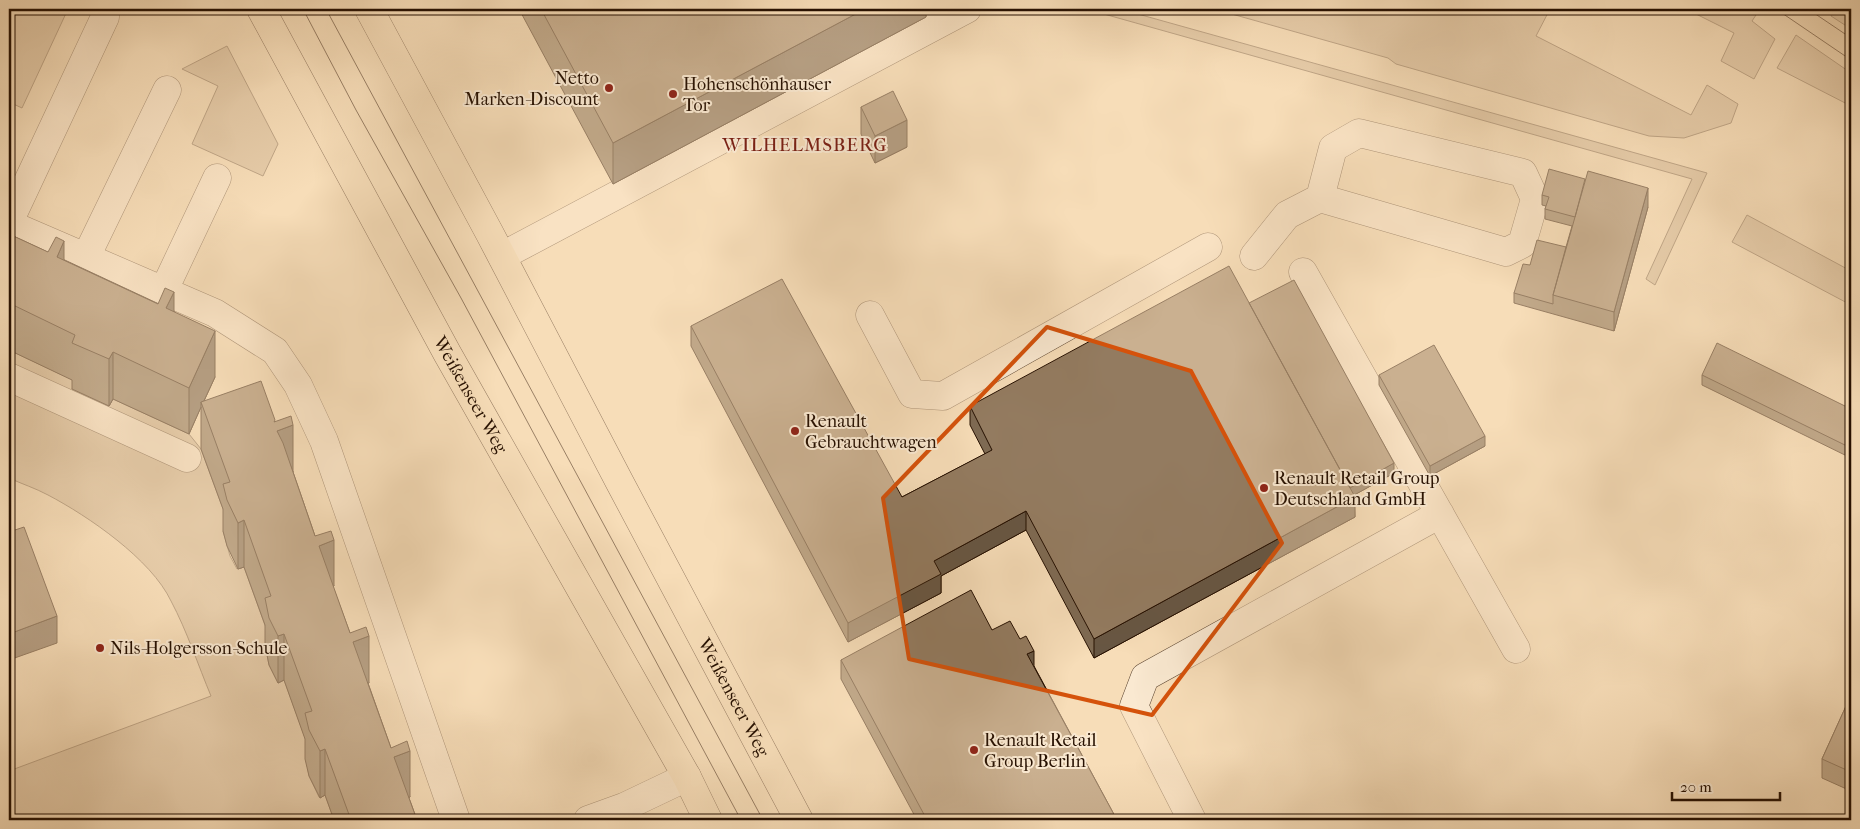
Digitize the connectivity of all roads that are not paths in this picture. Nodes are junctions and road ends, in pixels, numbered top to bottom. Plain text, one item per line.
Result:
1 (261, 9) edge
2 (369, 9) edge
3 (966, 9) edge
4 (105, 17) dead end
5 (167, 90) dead end
6 (217, 178) dead end
7 (1320, 198) junction
8 (9, 223) edge
9 (1208, 247) dead end
10 (502, 256) junction
11 (1254, 256) dead end
12 (86, 257) junction
13 (1303, 272) dead end
14 (164, 290) junction
15 (870, 314) dead end
16 (9, 377) edge
17 (187, 458) dead end
18 (1440, 514) junction
19 (1516, 649) dead end
20 (687, 777) junction
21 (456, 820) edge
22 (588, 820) edge
23 (708, 820) edge
24 (799, 820) edge
25 (1192, 820) edge

1 - 20 main road, Weißenseer Weg
2 - 10 main road, Weißenseer Weg
3 - 10 lane
4 - 8 lane
5 - 12 lane
6 - 14 lane
7 - 7 lane
7 - 11 lane
8 - 12 lane
9 - 15 lane
10 - 24 main road, Weißenseer Weg
12 - 14 lane
13 - 18 lane
14 - 21 lane
16 - 17 lane
18 - 19 lane
18 - 25 lane
20 - 22 lane
20 - 23 main road, Weißenseer Weg

